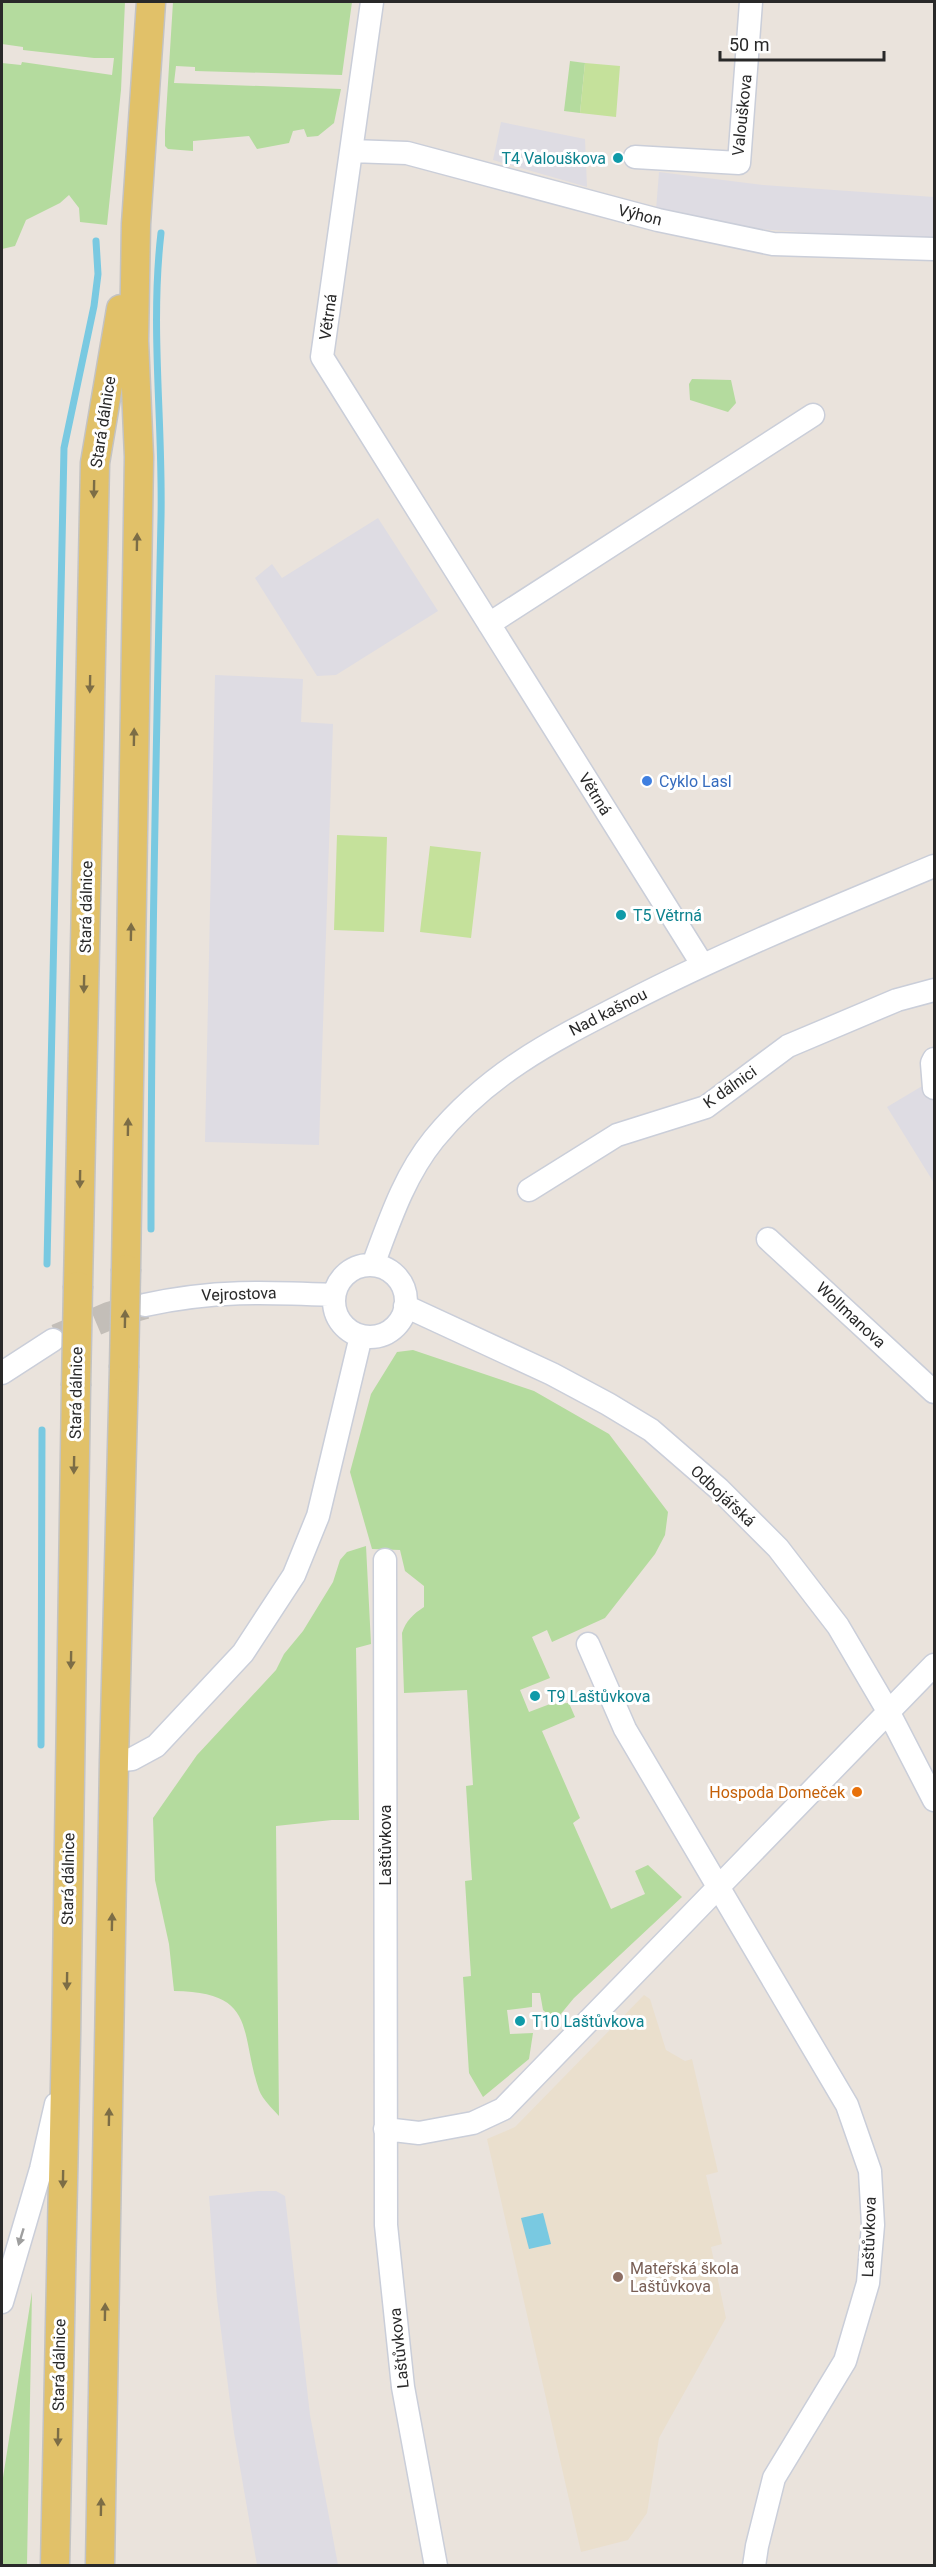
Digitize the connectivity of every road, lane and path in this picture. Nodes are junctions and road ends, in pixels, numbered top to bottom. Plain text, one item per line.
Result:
1 (151, 2) edge
2 (372, 2) edge
3 (751, 2) edge
4 (351, 151) junction
5 (635, 157) dead end
6 (135, 224) junction
7 (934, 249) edge
8 (813, 415) dead end
9 (489, 624) junction
10 (934, 866) edge
11 (702, 964) junction
12 (934, 990) edge
13 (934, 1059) edge
14 (934, 1088) edge
15 (529, 1190) dead end
16 (768, 1239) dead end
17 (373, 1265) junction
18 (334, 1295) junction
19 (145, 1305) tunnel mouth
20 (405, 1306) junction
21 (361, 1336) junction
22 (53, 1340) tunnel mouth
23 (2, 1373) edge
24 (934, 1392) edge
25 (385, 1560) dead end
26 (588, 1644) dead end
27 (934, 1665) edge
28 (888, 1711) junction
29 (114, 1761) junction
30 (934, 1800) edge
31 (718, 1885) junction
32 (66, 2037) junction
33 (385, 2129) junction
34 (62, 2233) junction
35 (106, 2234) junction
36 (2, 2302) edge
37 (55, 2565) edge
38 (100, 2565) edge
39 (436, 2565) edge
40 (754, 2565) edge

1 - 6 main road, Stará dálnice
2 - 4 street, Větrná
3 - 5 street, Valouškova
4 - 7 street, Výhon
4 - 9 street, Větrná
29 -> 6 main road, Stará dálnice, bridge
6 -> 32 main road, Stará dálnice, bridge
8 - 9 street
9 - 11 street, Větrná
10 - 11 street, Nad kašnou
11 - 17 street, Nad kašnou
12 - 15 street, K dálnici
13 - 14 street
16 - 24 street, Wollmanova
17 - 18 street
17 - 20 street
18 - 19 street, Vejrostova
18 - 21 street
20 - 21 street
20 - 28 street, Odbojářská
21 - 29 street
22 - 23 street
25 - 33 street, Laštůvkova
26 - 31 street, Laštůvkova
27 - 28 street
28 - 30 street, Odbojářská
28 - 31 street
35 -> 29 main road, Stará dálnice
31 - 33 street
31 - 40 street, Laštůvkova
32 -> 34 main road, Stará dálnice
32 -> 36 street
33 - 39 street, Laštůvkova
34 - 35 main road
34 -> 37 main road, Stará dálnice
38 -> 35 main road, Stará dálnice

